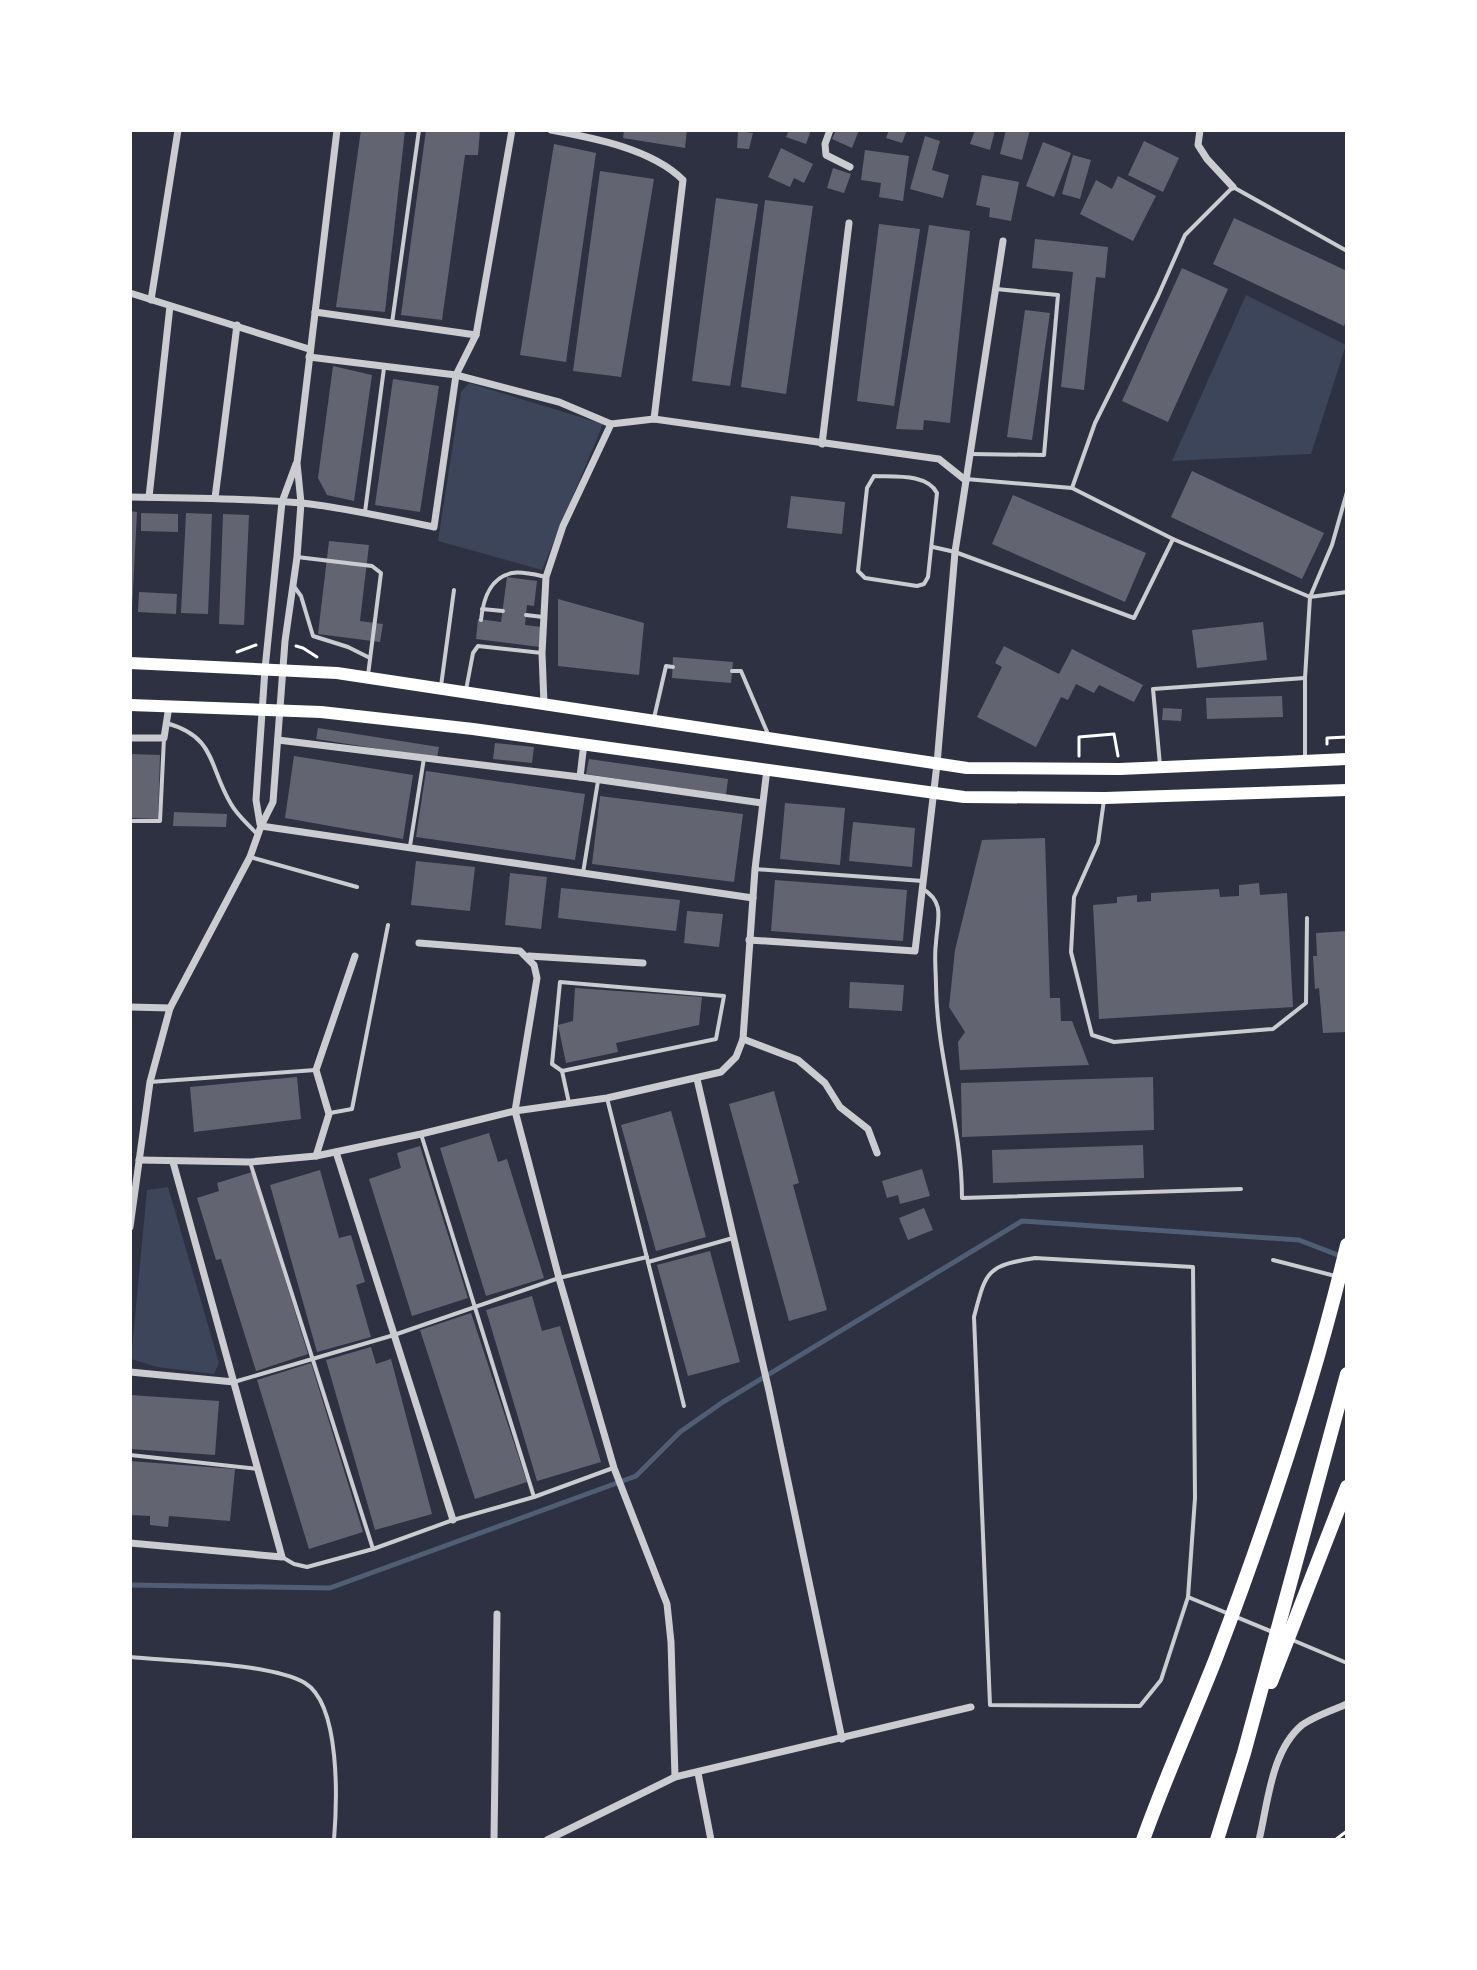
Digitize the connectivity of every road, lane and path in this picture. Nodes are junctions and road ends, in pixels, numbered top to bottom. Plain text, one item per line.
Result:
1 (178, 130) edge
2 (337, 130) edge
3 (419, 130) edge
4 (512, 130) edge
5 (551, 130) edge
6 (606, 130) edge
7 (830, 130) edge
8 (1200, 130) edge
9 (598, 139) junction
10 (850, 167) dead end
11 (1233, 187) junction
12 (849, 223) dead end
13 (1003, 241) dead end
14 (1347, 251) edge
15 (995, 289) junction
16 (130, 293) edge
17 (151, 300) junction
18 (170, 306) junction
19 (315, 312) junction
20 (392, 323) junction
21 (237, 325) junction
22 (476, 335) junction
23 (309, 353) junction
24 (384, 366) junction
25 (456, 375) junction
26 (654, 419) junction
27 (611, 424) junction
28 (822, 444) junction
29 (968, 454) junction
30 (297, 463) junction
31 (964, 479) junction
32 (1072, 488) junction
33 (1347, 492) edge
34 (130, 497) edge
35 (149, 497) junction
36 (215, 498) junction
37 (282, 502) junction
38 (301, 503) junction
39 (365, 512) junction
40 (1173, 539) junction
41 (932, 547) junction
42 (955, 552) junction
43 (297, 557) junction
44 (546, 577) junction
45 (293, 585) junction
46 (454, 590) dead end
47 (1347, 592) edge
48 (1310, 597) junction
49 (482, 609) junction
50 (503, 611) dead end
51 (526, 615) dead end
52 (544, 617) junction
53 (481, 620) dead end
54 (479, 639) dead end
55 (267, 644) junction
56 (285, 645) junction
57 (478, 646) junction
58 (542, 653) junction
59 (370, 658) junction
60 (130, 663) edge
61 (228, 667) junction
62 (673, 667) dead end
63 (265, 669) junction
64 (284, 669) junction
65 (732, 671) dead end
66 (318, 672) junction
67 (367, 677) junction
68 (1305, 678) junction
69 (440, 688) junction
70 (466, 692) junction
71 (544, 704) junction
72 (130, 705) edge
73 (169, 706) junction
74 (263, 709) junction
75 (281, 710) junction
76 (653, 721) junction
77 (166, 723) junction
78 (1079, 737) dead end
79 (130, 738) edge
80 (164, 738) junction
81 (770, 739) junction
82 (278, 740) junction
83 (584, 743) junction
84 (424, 758) junction
85 (1347, 759) edge
86 (1305, 761) junction
87 (937, 764) junction
88 (1160, 765) junction
89 (767, 769) junction
90 (1120, 769) junction
91 (580, 777) junction
92 (598, 779) junction
93 (1347, 790) edge
94 (933, 793) junction
95 (1105, 798) junction
96 (762, 803) junction
97 (130, 821) edge
98 (259, 830) junction
99 (410, 849) junction
100 (250, 857) junction
101 (755, 869) junction
102 (583, 873) junction
103 (923, 885) junction
104 (357, 887) dead end
105 (753, 898) junction
106 (1307, 918) dead end
107 (388, 925) dead end
108 (749, 940) junction
109 (419, 943) dead end
110 (355, 956) dead end
111 (529, 956) junction
112 (643, 963) dead end
113 (130, 1007) edge
114 (170, 1008) junction
115 (743, 1039) junction
116 (316, 1070) junction
117 (562, 1071) junction
118 (697, 1079) junction
119 (150, 1082) junction
120 (607, 1098) junction
121 (570, 1105) junction
122 (515, 1111) junction
123 (329, 1114) junction
124 (421, 1134) junction
125 (336, 1152) junction
126 (877, 1153) dead end
127 (316, 1156) junction
128 (139, 1160) junction
129 (173, 1162) junction
130 (250, 1162) junction
131 (133, 1178) edge
132 (1241, 1189) dead end
133 (130, 1227) edge
134 (733, 1238) junction
135 (1347, 1245) edge
136 (647, 1259) junction
137 (1273, 1260) dead end
138 (559, 1278) junction
139 (1347, 1279) edge
140 (477, 1306) junction
141 (394, 1335) junction
142 (314, 1358) junction
143 (130, 1372) edge
144 (1347, 1374) edge
145 (234, 1382) junction
146 (684, 1406) dead end
147 (130, 1455) edge
148 (258, 1469) junction
149 (615, 1471) junction
150 (1347, 1487) edge
151 (534, 1497) junction
152 (453, 1520) junction
153 (130, 1543) edge
154 (373, 1549) junction
155 (282, 1557) junction
156 (1188, 1597) junction
157 (497, 1614) dead end
158 (130, 1657) edge
159 (1347, 1663) edge
160 (1347, 1704) edge
161 (971, 1707) dead end
162 (842, 1739) junction
163 (1244, 1753) junction
164 (698, 1773) junction
165 (675, 1777) junction
166 (1347, 1831) edge
167 (334, 1840) edge
168 (494, 1840) edge
169 (547, 1840) edge
170 (711, 1840) edge
171 (1143, 1840) edge
172 (1217, 1840) edge
173 (1259, 1840) edge
174 (1335, 1840) edge

1 - 17 street
2 - 19 street
3 - 20 lane
4 - 22 street
5 - 9 street
6 - 9 street
7 - 10 street
8 - 11 street
9 - 26 street
11 - 14 lane
11 - 32 lane
12 - 28 street
13 - 15 street
15 - 29 street
15 - 29 lane
16 - 17 street
17 - 18 street
18 - 21 street
18 - 35 street
19 - 20 street
19 - 23 street
20 - 22 street
21 - 23 street
21 - 36 street
22 - 25 street
23 - 24 street
23 - 30 street
24 - 25 street
24 - 39 lane
25 - 27 street
25 - 39 street
26 - 27 street
26 - 28 street
27 - 44 street
28 - 31 street
29 - 31 street
30 - 37 street
30 - 38 street
31 - 32 lane
31 - 42 street
32 - 40 lane
33 - 48 lane
34 - 35 street
35 - 36 street
36 - 37 street
37 - 38 street
37 - 55 street
38 - 39 street
38 - 43 street
40 - 42 lane
40 - 48 lane
41 - 41 lane
41 - 42 lane
42 - 87 street
43 - 45 street
43 - 59 lane
44 - 49 lane
44 - 52 street
45 - 56 street
45 - 59 lane
46 - 69 lane
47 - 48 lane
48 - 68 lane
49 - 50 lane
49 - 53 lane
51 - 52 lane
52 - 58 street
54 - 57 lane
55 - 61 path
55 - 63 street
56 - 64 street
56 - 66 path
57 - 58 lane
57 - 70 lane
58 - 71 street
59 - 67 lane
60 - 61 main road
61 - 63 main road
62 - 76 lane
63 - 64 main road
63 - 74 street
64 - 66 main road
64 - 75 street
65 - 81 lane
66 - 67 main road
67 - 69 main road
68 - 86 lane
68 - 88 lane
69 - 70 main road
70 - 71 main road
71 - 76 main road
72 - 73 main road
73 - 74 main road
73 - 77 street
74 - 75 main road
74 - 98 street
75 - 82 street
75 - 83 main road
76 - 81 main road
77 - 80 street
77 - 98 lane
78 - 90 path
79 - 80 street
80 - 97 lane
81 - 87 main road
82 - 84 street
82 - 98 street
83 - 89 main road
83 - 91 street
84 - 91 street
84 - 99 lane
85 - 86 main road
86 - 88 main road
87 - 90 main road
87 - 94 street
88 - 90 main road
89 - 94 main road
89 - 96 street
91 - 92 street
92 - 96 street
92 - 102 lane
93 - 95 main road
94 - 95 main road
94 - 103 street
95 - 106 lane
96 - 101 street
98 - 99 street
98 - 100 street
99 - 102 street
100 - 104 lane
100 - 114 street
101 - 103 lane
101 - 105 street
102 - 105 street
103 - 108 street
103 - 132 lane
105 - 108 street
107 - 123 lane
108 - 115 street
109 - 111 street
110 - 116 street
111 - 112 street
111 - 122 street
113 - 114 street
114 - 119 street
115 - 118 street
115 - 126 street
116 - 119 lane
116 - 123 street
117 - 117 lane
117 - 121 lane
118 - 120 street
118 - 134 street
119 - 128 street
120 - 121 street
120 - 136 lane
121 - 122 street
122 - 124 street
122 - 138 street
123 - 127 street
124 - 125 street
124 - 140 lane
125 - 127 street
125 - 141 street
127 - 130 street
128 - 129 street
128 - 131 street
129 - 130 street
129 - 145 street
130 - 142 lane
131 - 133 street
134 - 136 lane
134 - 162 street
135 - 171 highway
136 - 138 lane
136 - 146 lane
137 - 139 lane
138 - 140 lane
138 - 149 street
140 - 141 lane
140 - 151 lane
141 - 142 lane
141 - 152 street
142 - 145 lane
142 - 154 lane
143 - 145 street
144 - 163 highway
145 - 148 street
147 - 148 lane
148 - 155 street
149 - 151 lane
149 - 165 street
150 - 163 highway
151 - 152 lane
152 - 154 lane
153 - 155 street
154 - 155 lane
156 - 156 lane
156 - 159 lane
157 - 168 street
158 - 167 lane
160 - 173 street
161 - 162 street
162 - 164 street
163 - 172 highway
164 - 165 street
164 - 170 street
165 - 169 street
166 - 174 path

